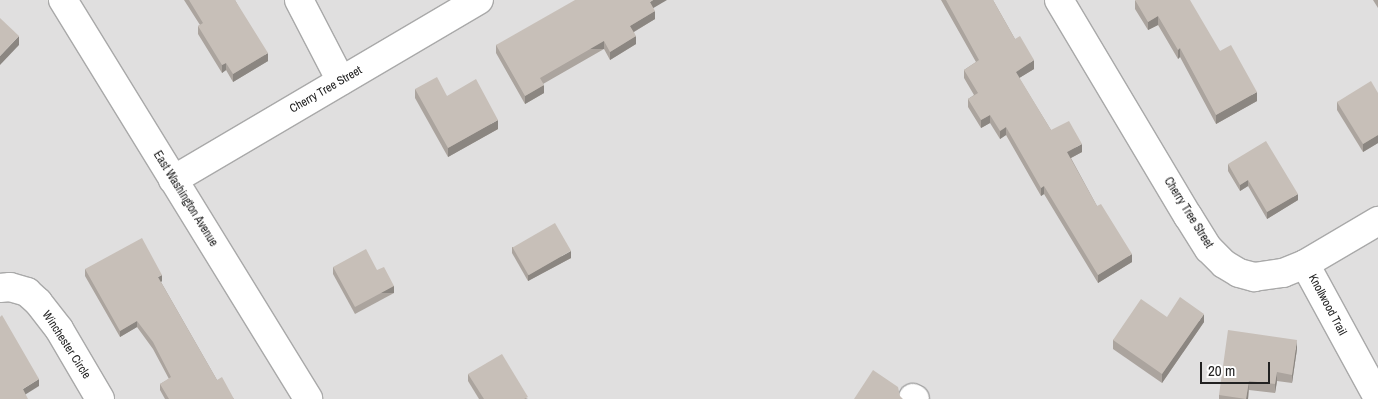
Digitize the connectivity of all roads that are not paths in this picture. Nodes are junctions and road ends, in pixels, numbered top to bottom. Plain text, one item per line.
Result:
1 (63, 0) edge
2 (299, 0) edge
3 (479, 0) edge
4 (1059, 0) edge
5 (341, 81) junction
6 (173, 180) junction
7 (1378, 221) edge
8 (1305, 264) junction
9 (0, 288) edge
10 (1378, 398) edge
11 (100, 399) edge
12 (308, 399) edge

1 - 6 street, East Washington Avenue
2 - 5 street
3 - 5 street, Cherry Tree Street
4 - 8 street, Cherry Tree Street
5 - 6 street, Cherry Tree Street
6 - 12 street, East Washington Avenue
7 - 8 street, Cherry Tree Street
8 - 10 street, Knollwood Trail
9 - 11 street, Winchester Circle

